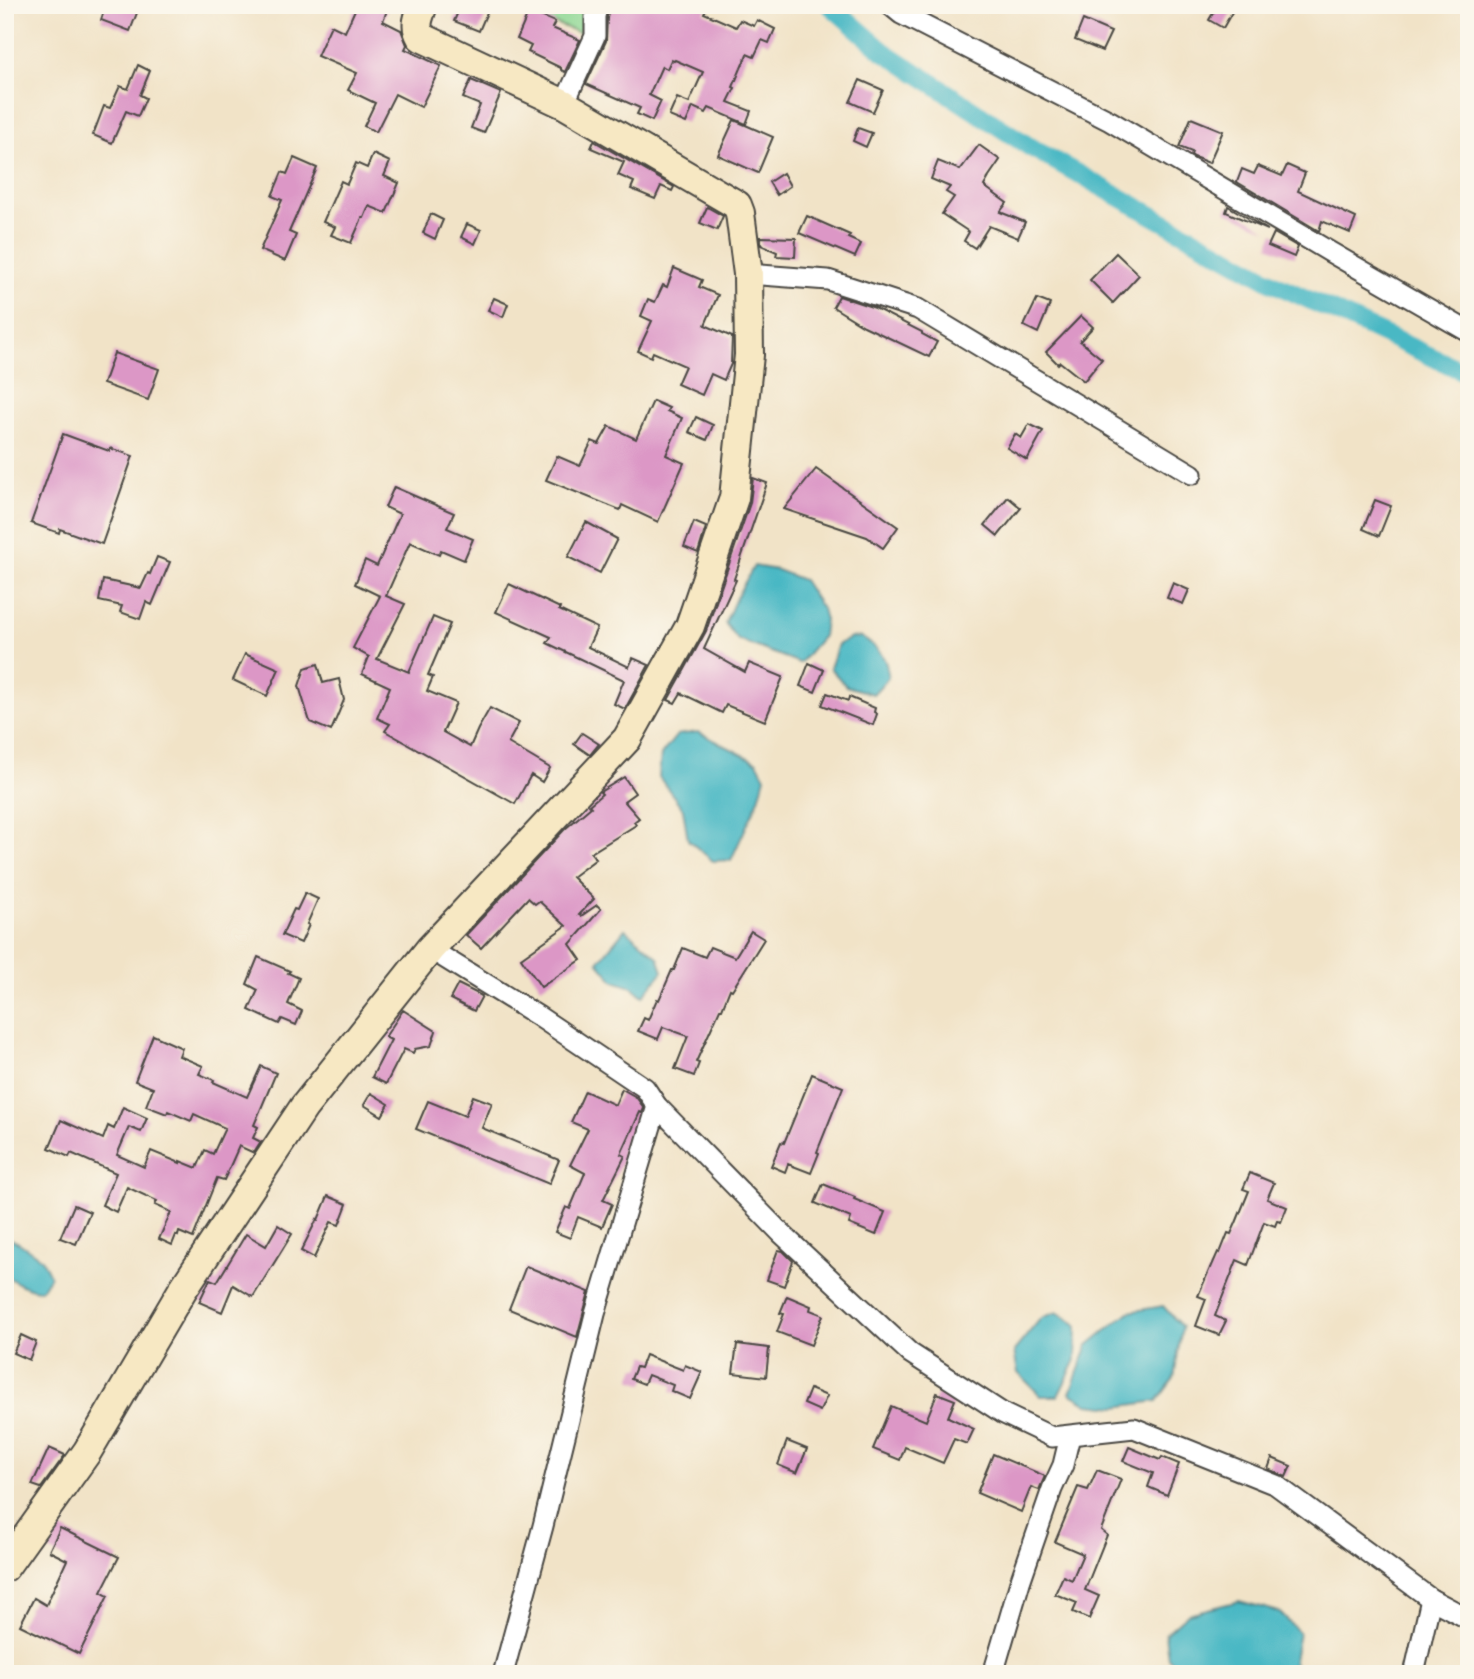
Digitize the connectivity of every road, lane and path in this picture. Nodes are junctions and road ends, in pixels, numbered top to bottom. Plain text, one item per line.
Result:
1 (423, 5) edge
2 (598, 5) edge
3 (890, 5) edge
4 (564, 104) junction
5 (748, 274) junction
6 (1469, 332) edge
7 (1192, 474) dead end
8 (430, 949) junction
9 (657, 1106) junction
10 (1070, 1436) junction
11 (5, 1567) edge
12 (1431, 1599) junction
13 (1469, 1619) edge
14 (503, 1674) edge
15 (993, 1674) edge
16 (1414, 1674) edge

1 - 4 street
2 - 4 street
3 - 6 street
4 - 5 street
5 - 7 street
5 - 8 street
8 - 9 street
8 - 11 street
9 - 10 street
9 - 14 street
10 - 12 street
10 - 15 street
12 - 13 street
12 - 16 street

